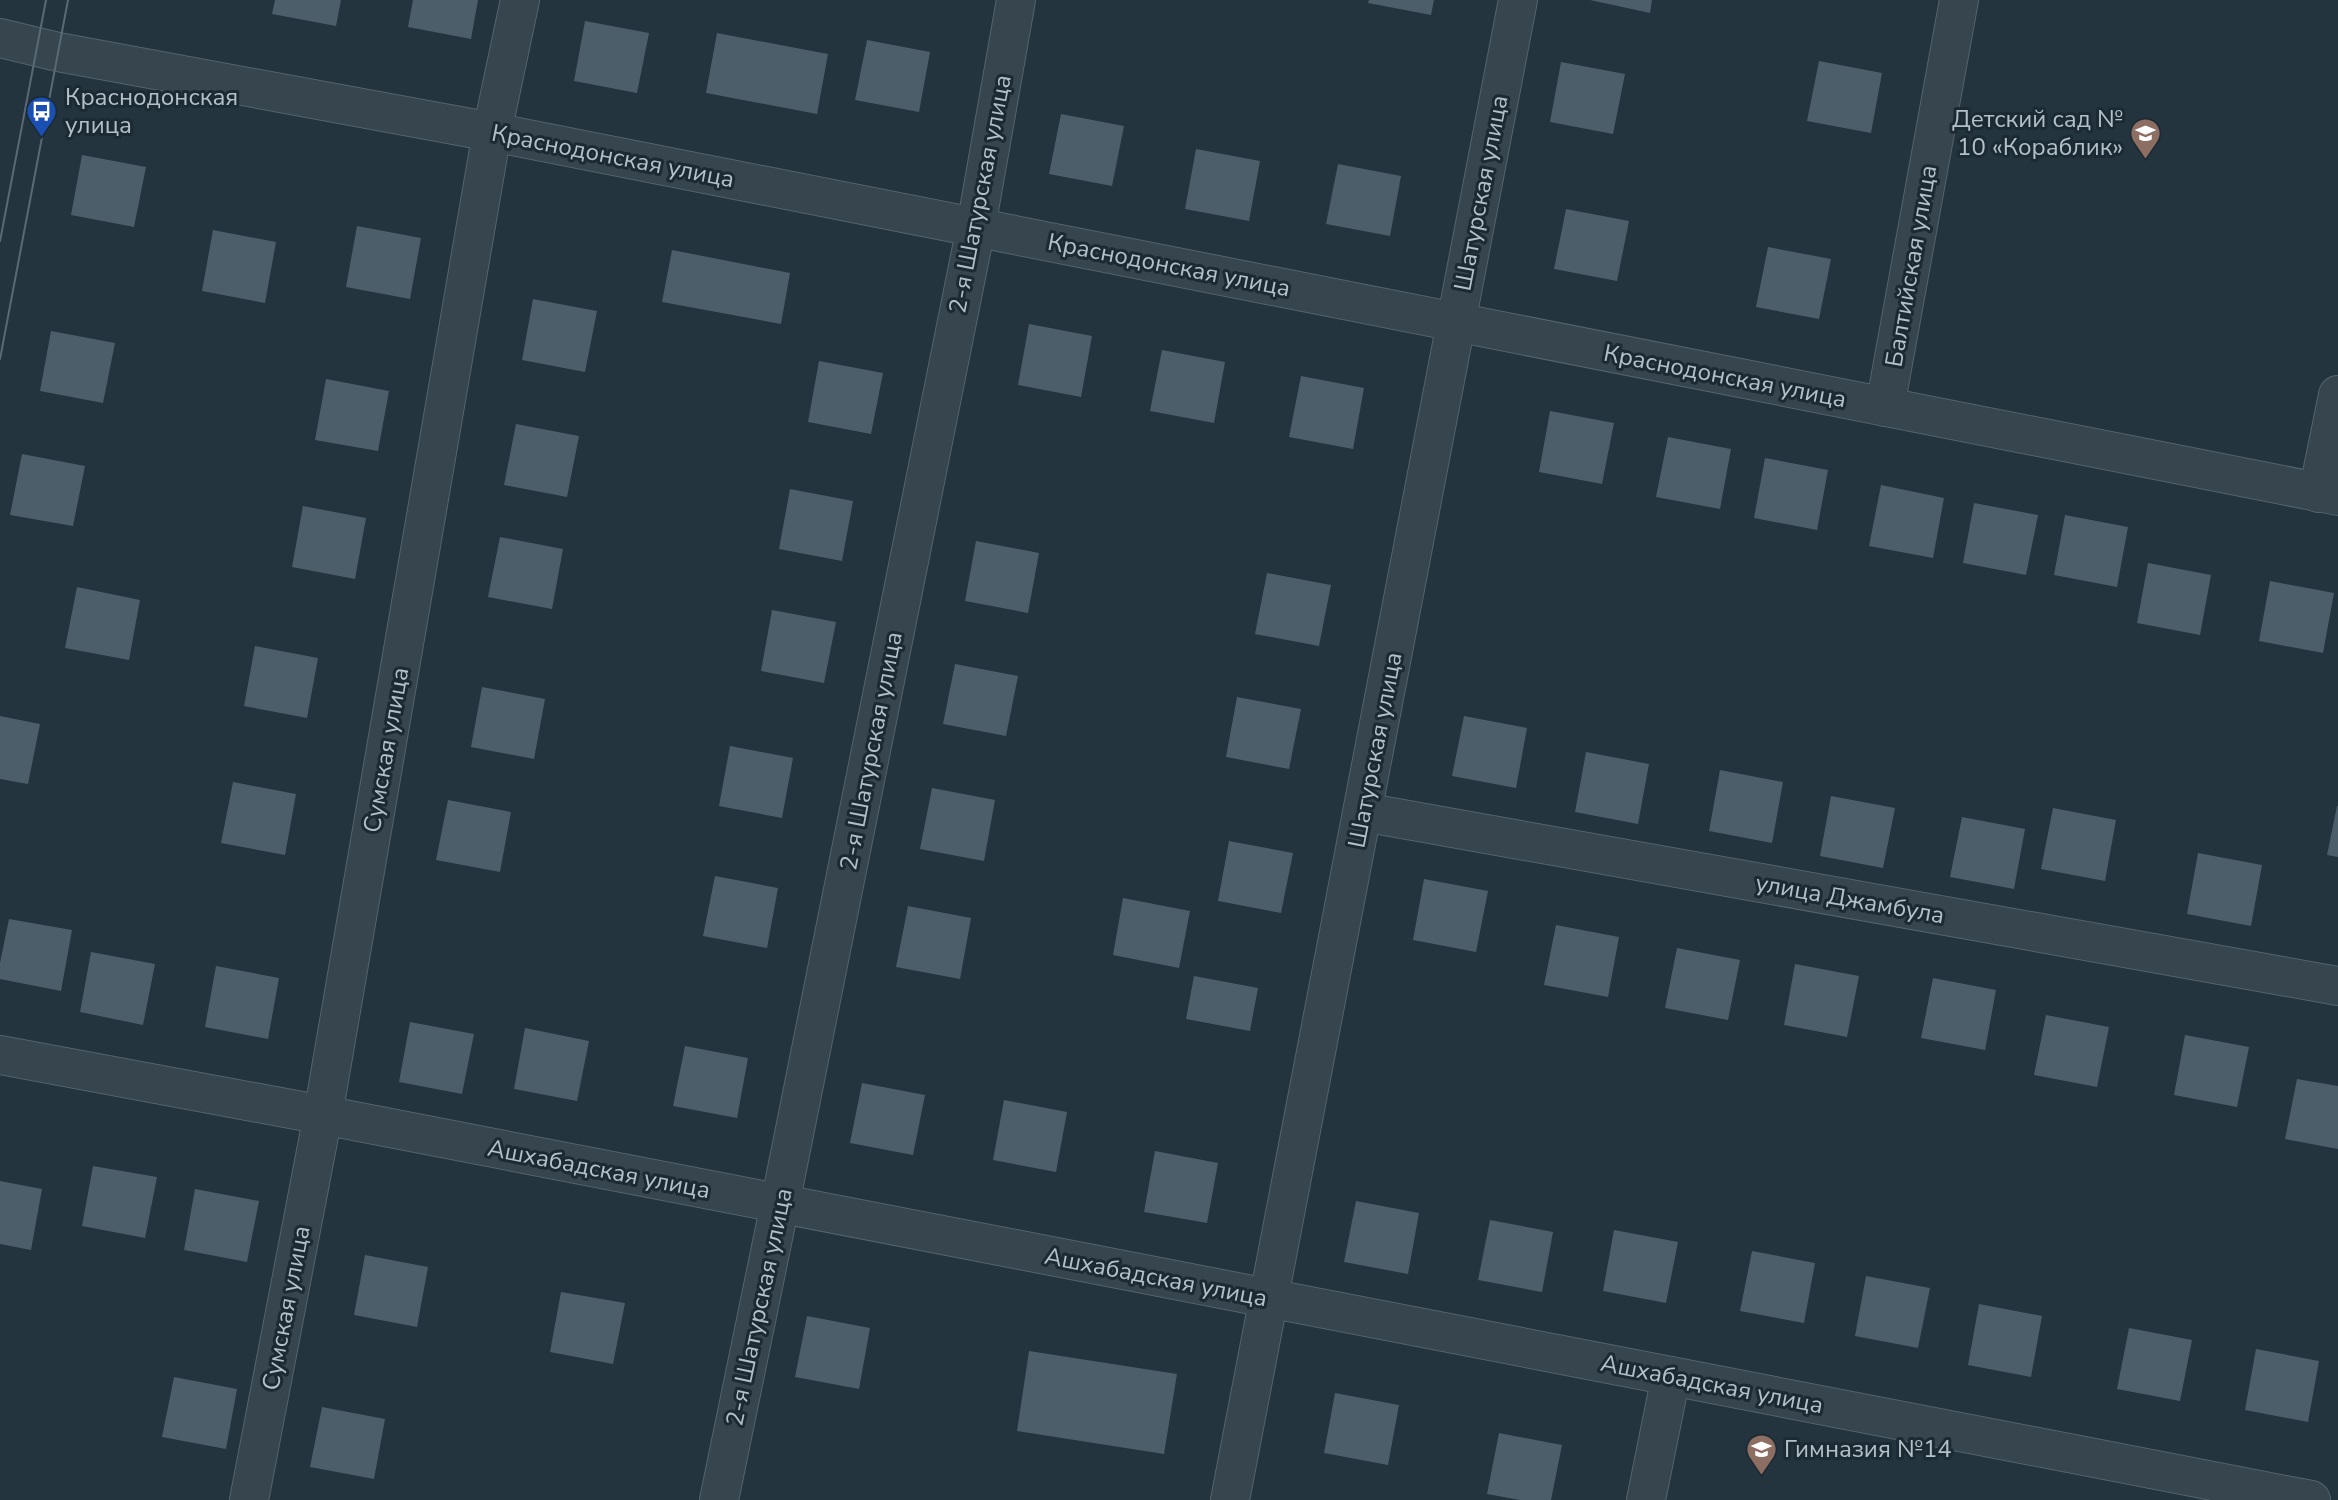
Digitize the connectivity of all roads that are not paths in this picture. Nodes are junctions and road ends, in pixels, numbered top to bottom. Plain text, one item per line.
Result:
1 (520, 0) edge
2 (1016, 0) edge
3 (1518, 0) edge
4 (1959, 0) edge
5 (0, 38) edge
6 (492, 131) junction
7 (976, 227) junction
8 (1456, 322) junction
9 (2338, 395) edge
10 (1885, 407) junction
11 (2328, 494) edge
12 (1363, 812) junction
13 (2338, 986) edge
14 (0, 1055) edge
15 (323, 1115) junction
16 (780, 1204) junction
17 (1269, 1298) junction
18 (1671, 1376) junction
19 (249, 1500) edge
20 (719, 1500) edge
21 (1230, 1500) edge
22 (1646, 1500) edge
23 (2311, 1500) edge

1 - 6 street, Сумская улица
2 - 7 street, 2-я Шатурская улица
3 - 8 street, Шатурская улица
4 - 10 street, Балтийская улица
5 - 6 street, Краснодонская улица
6 - 7 street, Краснодонская улица
6 - 15 street, Сумская улица
7 - 8 street, Краснодонская улица
7 - 16 street, 2-я Шатурская улица
8 - 10 street, Краснодонская улица
8 - 12 street, Шатурская улица
9 - 11 street
10 - 11 street, Краснодонская улица
12 - 13 street, улица Джамбула
12 - 17 street, Шатурская улица
14 - 15 street, Ашхабадская улица
15 - 16 street, Ашхабадская улица
15 - 19 street, Сумская улица
16 - 17 street, Ашхабадская улица
16 - 20 street, 2-я Шатурская улица
17 - 18 street, Ашхабадская улица
17 - 21 street, Шатурская улица
18 - 22 street
18 - 23 street, Ашхабадская улица

